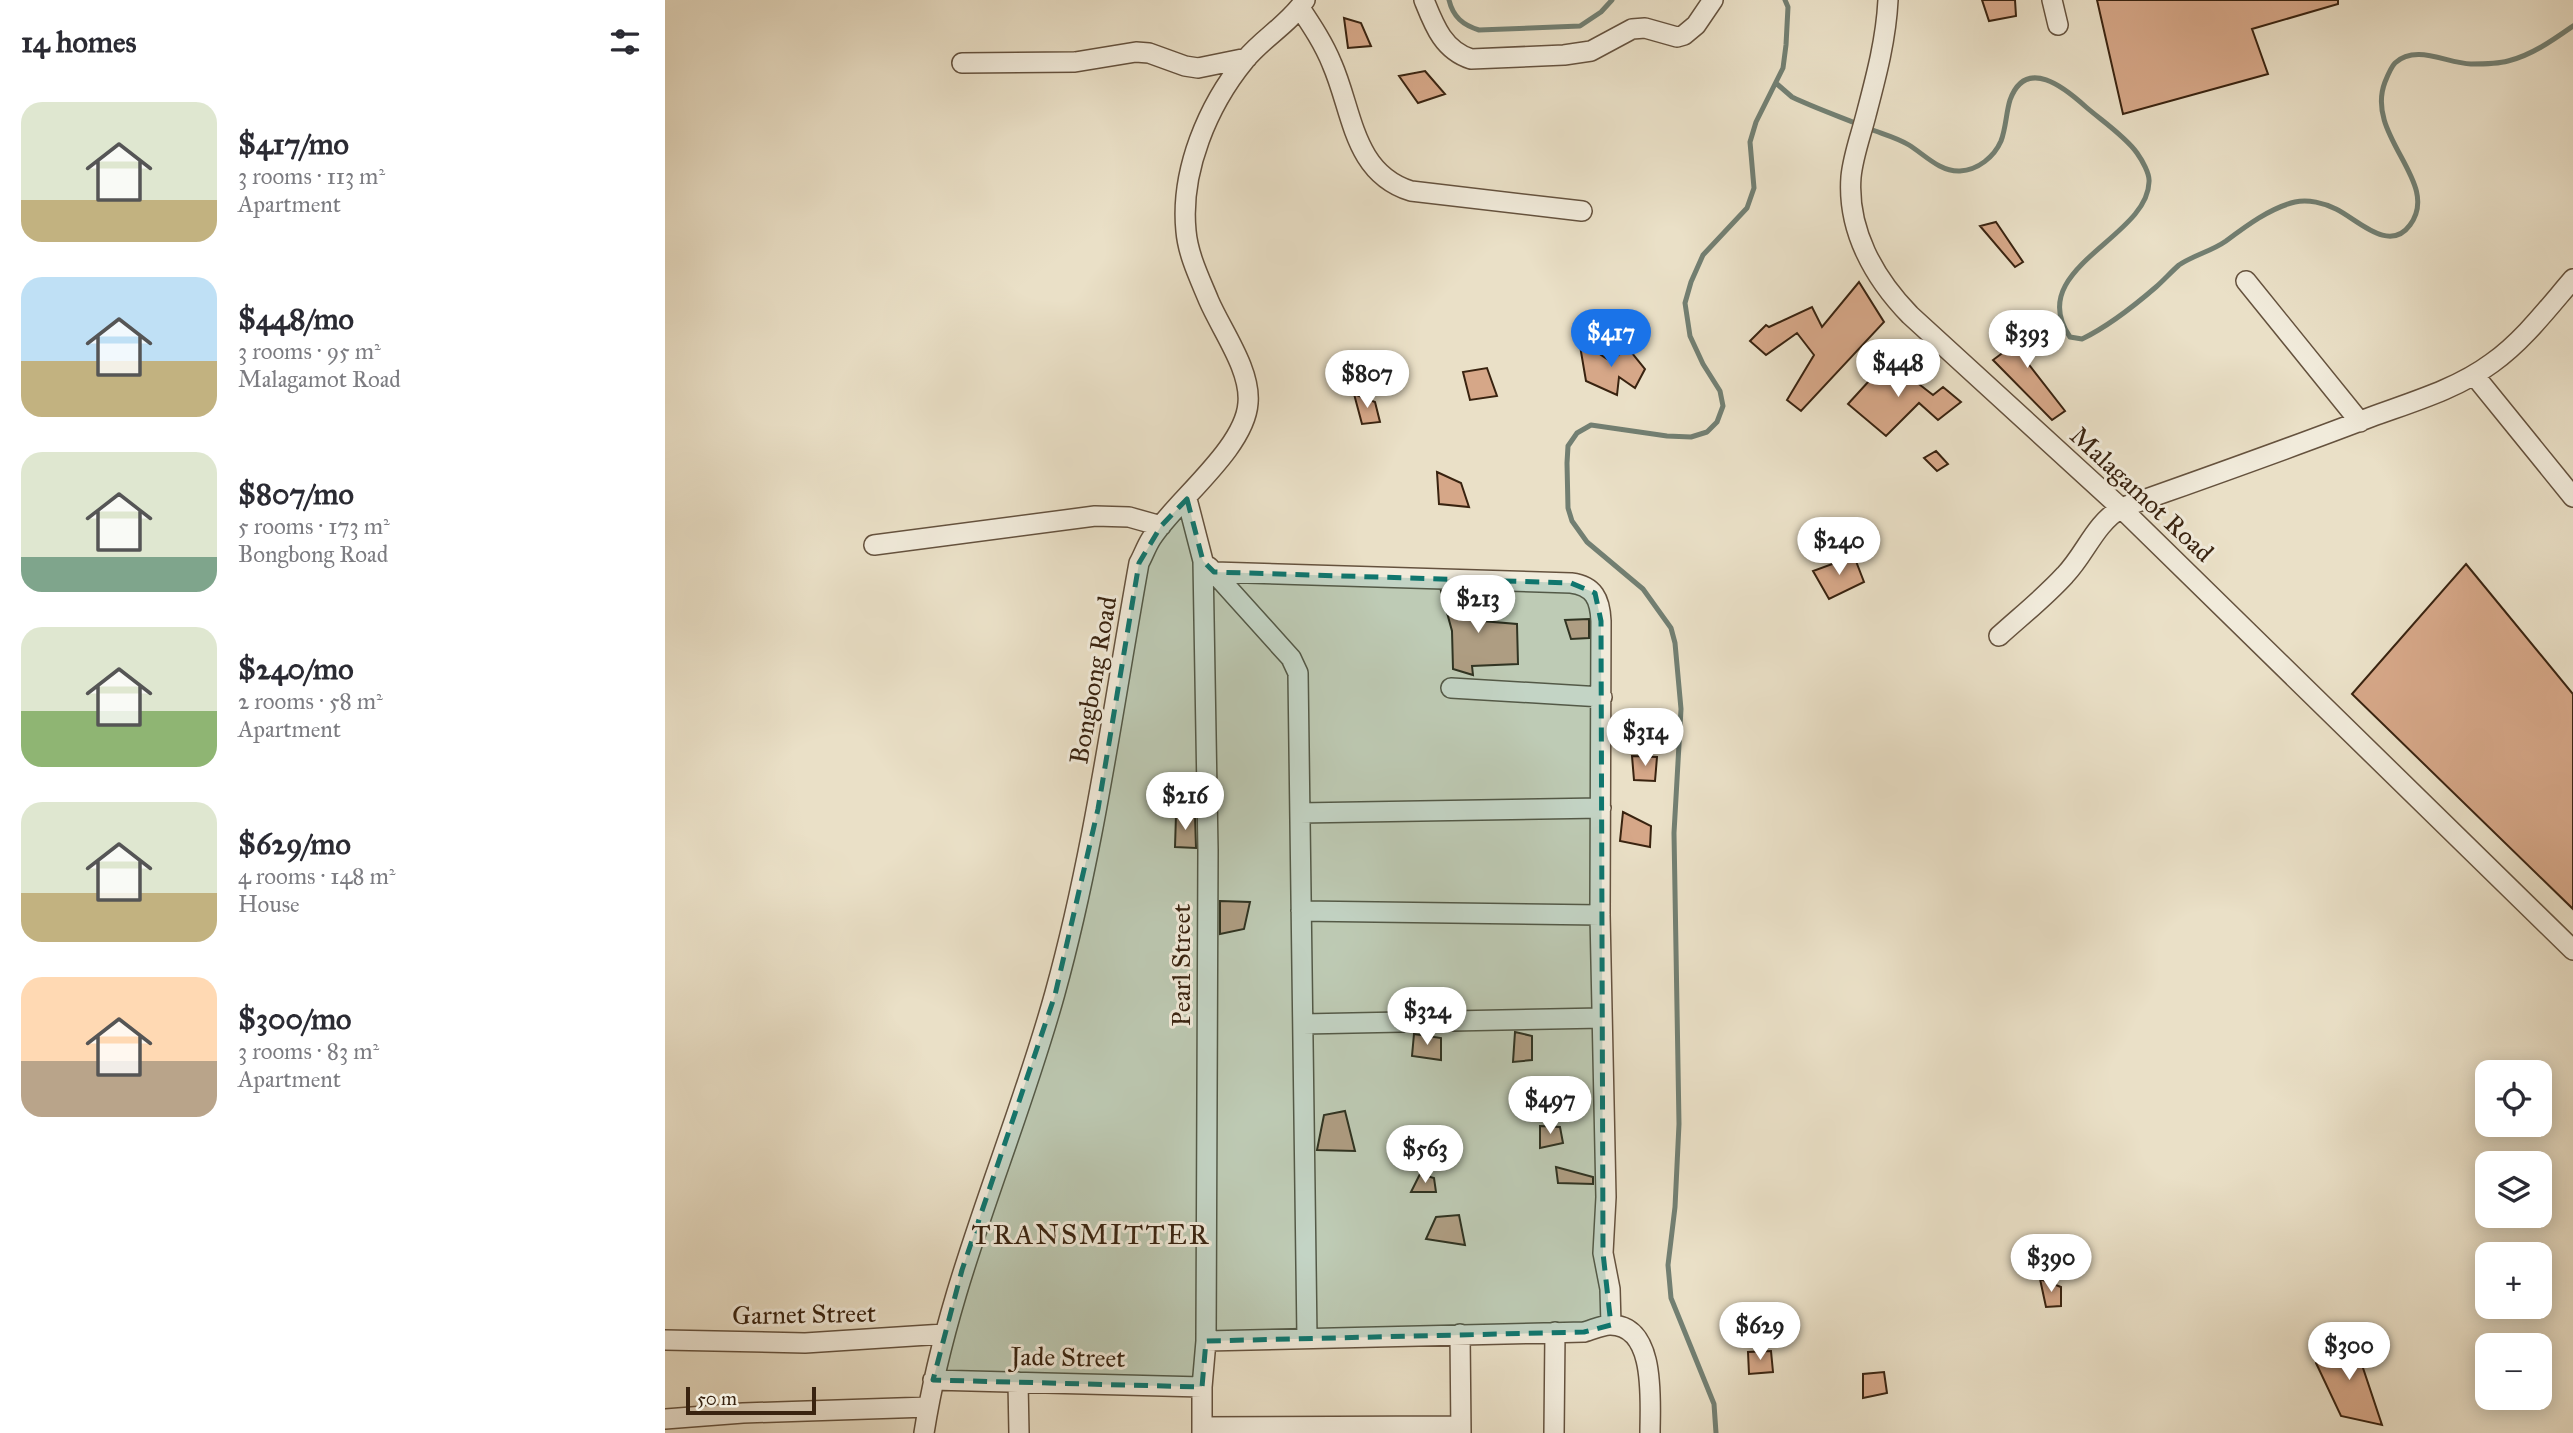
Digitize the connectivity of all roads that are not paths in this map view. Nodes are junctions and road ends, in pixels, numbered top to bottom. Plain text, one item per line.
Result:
1 (1424, 0) edge
2 (1713, 0) edge
3 (1888, 0) edge
4 (2052, 0) edge
5 (1303, 4) edge
6 (2058, 25) dead end
7 (1247, 58) junction
8 (962, 63) dead end
9 (1582, 211) dead end
10 (2573, 279) edge
11 (2246, 281) dead end
12 (2474, 375) junction
13 (2360, 422) junction
14 (2573, 497) edge
15 (1187, 499) junction
16 (2122, 508) junction
17 (1161, 526) junction
18 (874, 545) dead end
19 (1209, 566) junction
20 (1999, 636) dead end
21 (1451, 688) dead end
22 (1602, 697) junction
23 (1601, 808) junction
24 (1300, 813) junction
25 (1301, 911) junction
26 (1600, 915) junction
27 (2573, 950) edge
28 (1602, 1018) junction
29 (1303, 1024) junction
30 (1611, 1325) junction
31 (1555, 1332) junction
32 (944, 1334) junction
33 (1460, 1334) junction
34 (1307, 1338) junction
35 (665, 1340) edge
36 (1206, 1340) junction
37 (933, 1380) junction
38 (1018, 1382) junction
39 (1202, 1387) junction
40 (928, 1407) junction
41 (665, 1419) edge
42 (1202, 1430) edge
43 (1461, 1430) edge
44 (924, 1433) edge
45 (1019, 1433) edge
46 (1554, 1433) edge
47 (1650, 1433) edge

1 - 2 street
3 - 16 street, Malagamot Road
4 - 6 street
5 - 7 street, Bongbong Road
5 - 9 street
7 - 8 street
7 - 15 street, Bongbong Road
10 - 12 street
11 - 13 street
12 - 13 street
12 - 14 street
13 - 16 street
15 - 17 street, Bongbong Road
15 - 19 street, Pearl Street
16 - 20 street
16 - 27 street, Malagamot Road
17 - 18 street
17 - 32 street, Bongbong Road
19 - 22 street
19 - 24 street
19 - 36 street, Pearl Street
21 - 22 street
22 - 23 street
23 - 24 street
23 - 26 street
24 - 25 street
25 - 26 street
25 - 29 street
26 - 28 street
28 - 29 street
28 - 30 street
29 - 34 street
30 - 31 street
30 - 47 street
31 - 33 street
31 - 46 street
32 - 35 street, Garnet Street
32 - 37 street, Bongbong Road
33 - 34 street
33 - 43 street
34 - 36 street
36 - 39 street, Pearl Street
37 - 38 street, Jade Street
37 - 40 street, Bongbong Road
38 - 39 street, Jade Street
38 - 45 street
39 - 42 street, Pearl Street
40 - 41 street
40 - 44 street, Bongbong Road
42 - 43 street

